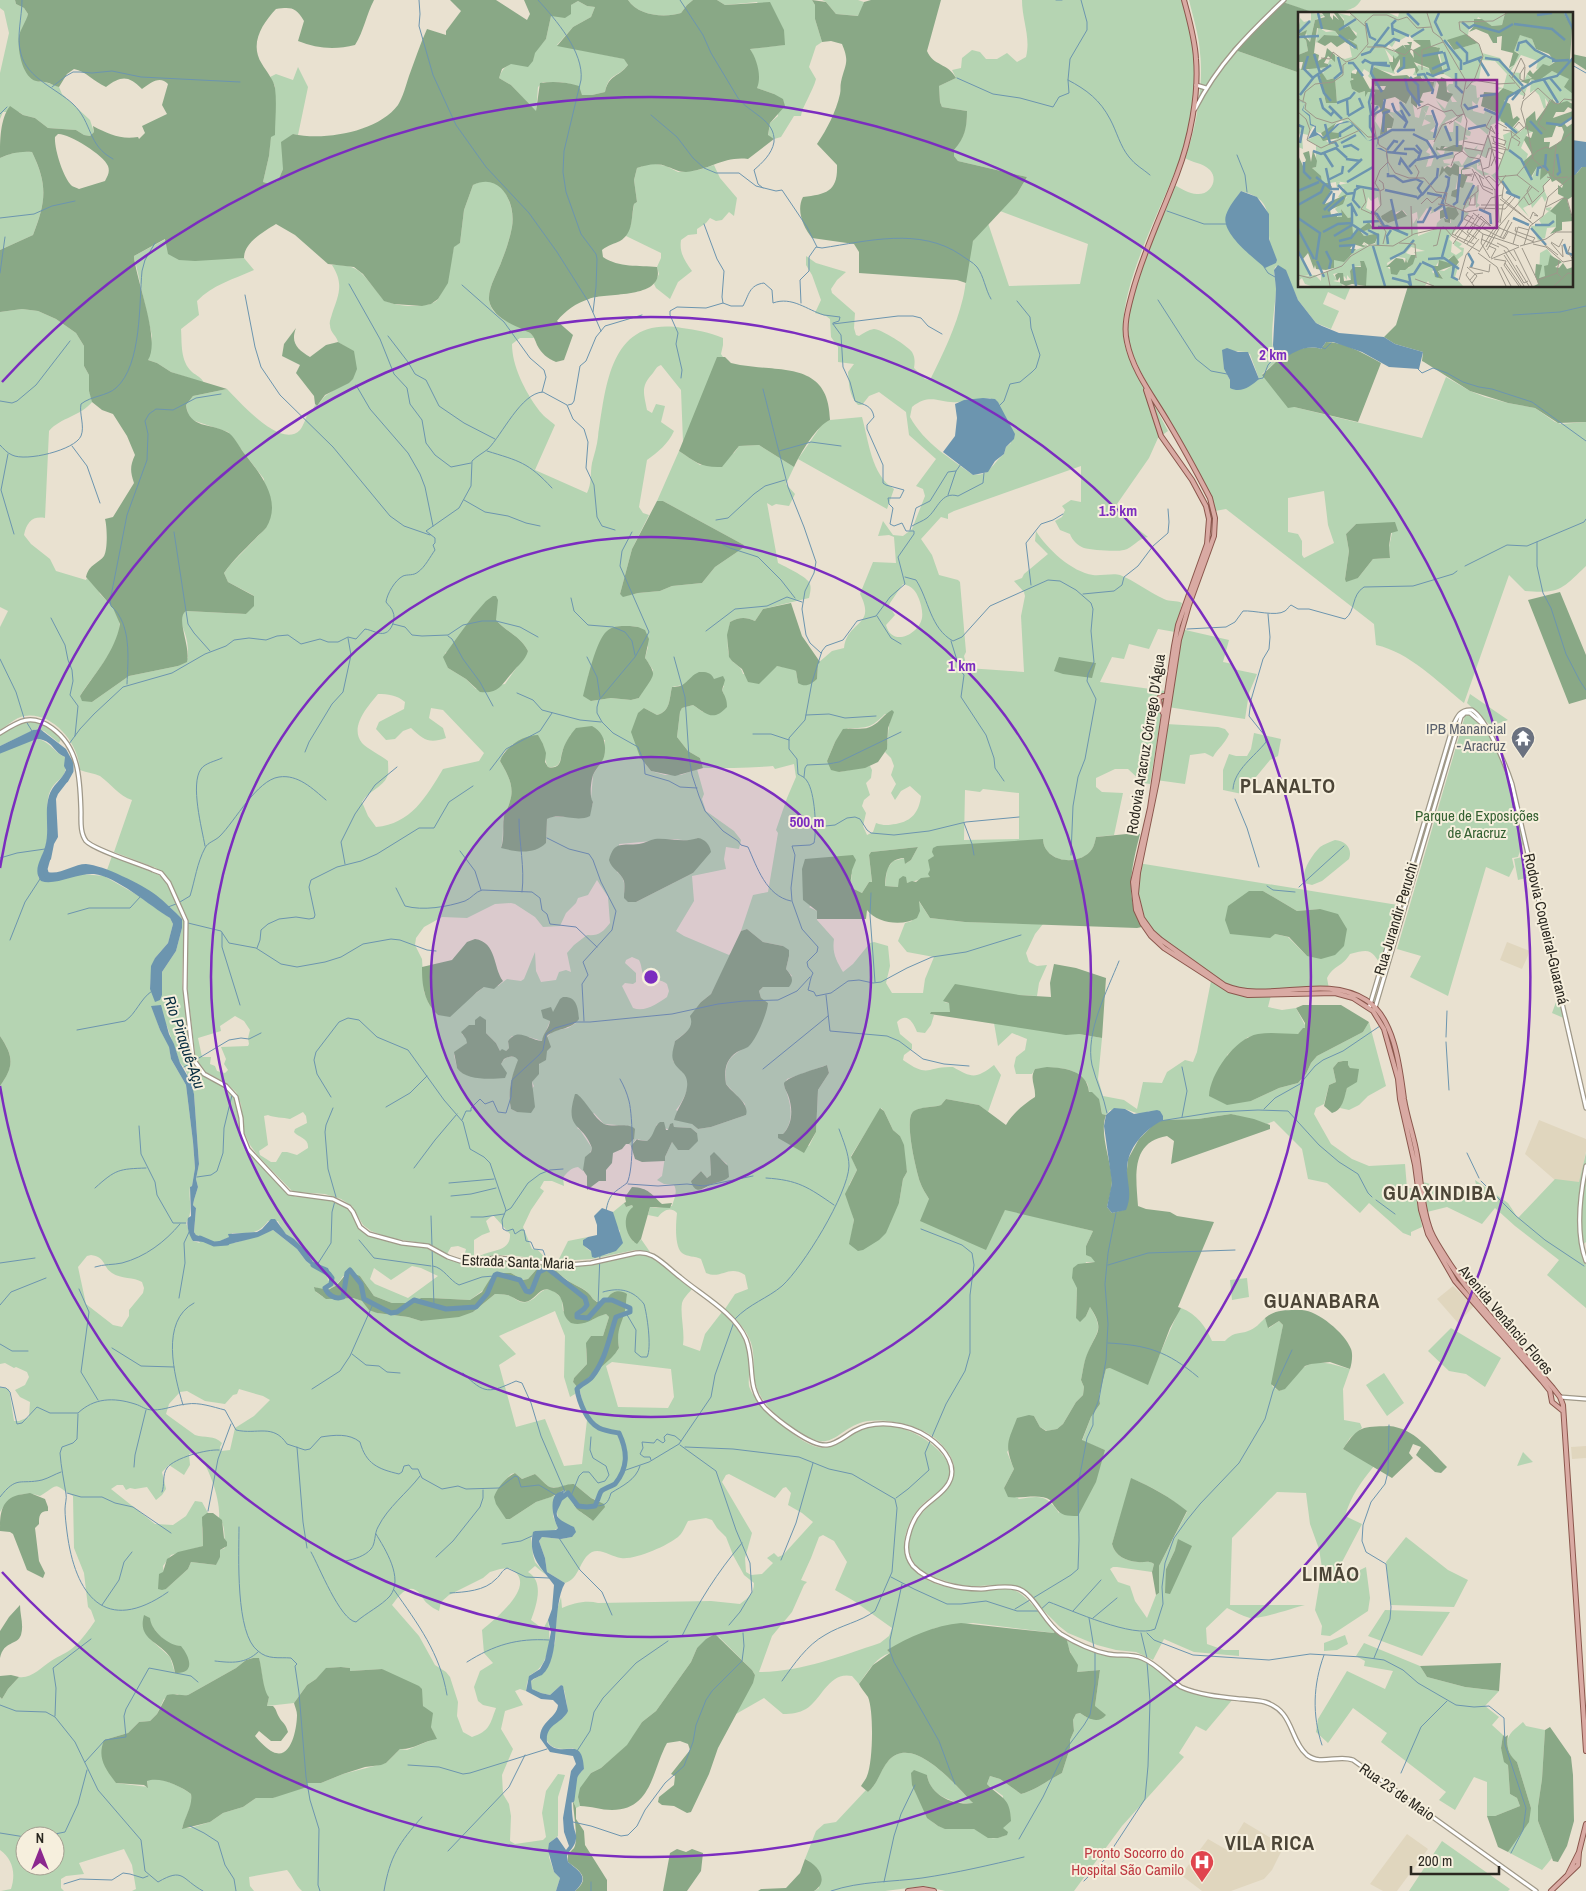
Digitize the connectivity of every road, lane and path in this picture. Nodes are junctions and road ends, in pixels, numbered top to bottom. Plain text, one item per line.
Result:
1 (1184, 0) edge
2 (1284, 0) edge
3 (1196, 85) junction
4 (1206, 88) junction
5 (1192, 114) junction
6 (1145, 387) junction
7 (1168, 422) junction
8 (1159, 426) junction
9 (1178, 439) junction
10 (1169, 447) junction
11 (1168, 696) junction
12 (1480, 720) junction
13 (0, 733) edge
14 (1370, 1005) junction
15 (1374, 1009) junction
16 (1586, 1108) edge
17 (1586, 1166) edge
18 (1586, 1261) edge
19 (1551, 1398) junction
20 (1560, 1398) junction
21 (1586, 1399) edge
22 (1553, 1404) junction
23 (1563, 1410) junction
24 (1264, 1702) joint
25 (1586, 1751) edge
26 (1586, 1824) edge
27 (908, 1891) edge
28 (934, 1891) edge
29 (1536, 1891) edge
30 (1551, 1891) edge

1 - 3 main road, Rodovia Aracruz Córrego D'Água
2 - 4 street
3 - 4 street
3 - 5 main road, Rodovia Aracruz Córrego D'Água
4 - 5 street
5 - 6 main road, Rodovia Aracruz Córrego D'Água
6 - 7 main road, Rodovia Aracruz Córrego D'Água
6 - 8 main road, Rodovia Aracruz Córrego D'Água
7 - 8 main road
7 - 9 main road, Rodovia Aracruz Córrego D'Água
8 - 10 main road, Rodovia Aracruz Córrego D'Água
9 - 10 main road
9 - 11 main road, Rodovia Aracruz Córrego D'Água
10 - 11 main road, Rodovia Aracruz Córrego D'Água
11 - 14 main road, Rodovia Aracruz Córrego D'Água
11 - 14 main road, Rodovia Aracruz Córrego D'Água
12 - 14 street, Rua Jurandir Peruchi
12 - 15 street, Rua Jurandir Peruchi
12 - 16 street, Rodovia Coqueiral-Guaraná
13 - 24 street, Estrada Santa Maria
14 - 15 main road, Rodovia Aracruz Córrego D'Água
15 - 19 main road, Avenida Venâncio Flores
15 - 20 main road, Avenida Venâncio Flores
17 - 18 street
19 - 20 main road
19 - 22 main road, Avenida Venâncio Flores
20 - 21 street
20 - 22 main road
20 - 23 main road, Avenida Venâncio Flores
22 - 23 main road
23 - 25 main road, Avenida Venâncio Flores
24 - 29 street, Rua 23 de Maio
26 - 30 main road
27 - 28 main road

